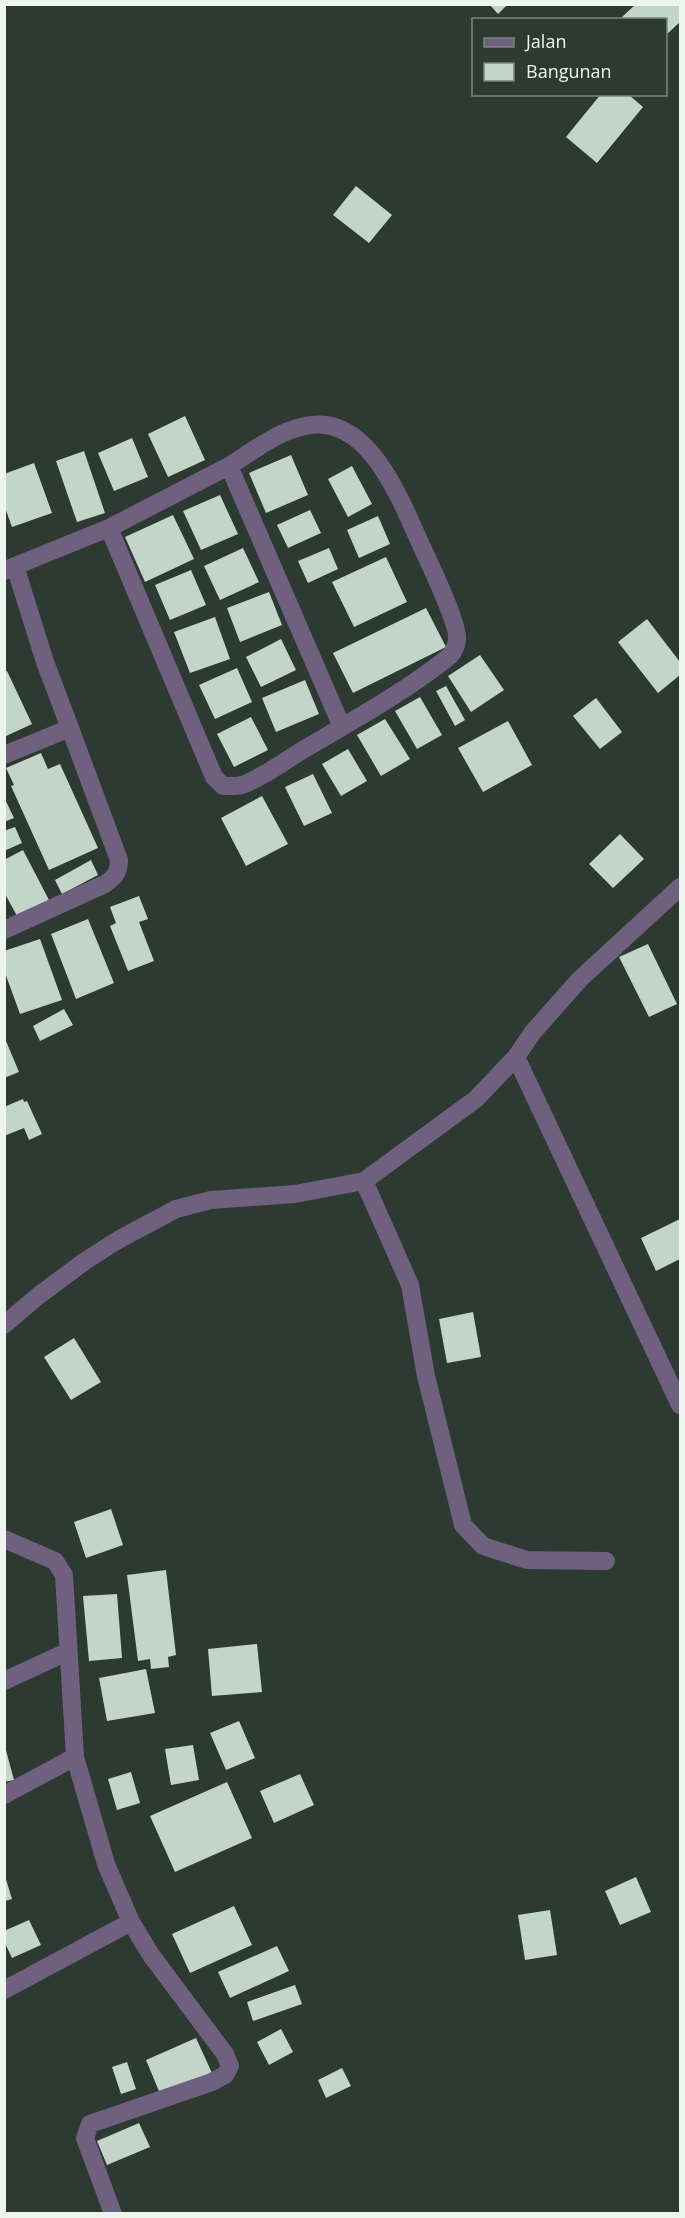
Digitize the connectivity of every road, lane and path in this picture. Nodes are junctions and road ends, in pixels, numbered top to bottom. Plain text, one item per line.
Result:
1 (229, 466) junction
2 (109, 528) junction
3 (10, 569) edge
4 (342, 727) junction
5 (70, 728) junction
6 (4, 755) edge
7 (681, 887) edge
8 (4, 930) edge
9 (516, 1057) junction
10 (364, 1181) junction
11 (4, 1325) edge
12 (681, 1406) edge
13 (4, 1539) edge
14 (606, 1561) dead end
15 (67, 1652) junction
16 (4, 1681) edge
17 (75, 1757) junction
18 (4, 1795) edge
19 (131, 1922) junction
20 (4, 1990) edge
21 (113, 2214) edge

1 - 2 street
1 - 4 street
1 - 4 street
2 - 3 street
2 - 4 street
3 - 5 street
5 - 6 street
5 - 8 street
7 - 9 street
9 - 10 street
9 - 12 street
10 - 11 street
10 - 14 street
13 - 15 street
15 - 16 street
15 - 17 street
17 - 18 street
17 - 19 street
19 - 20 street
19 - 21 street

